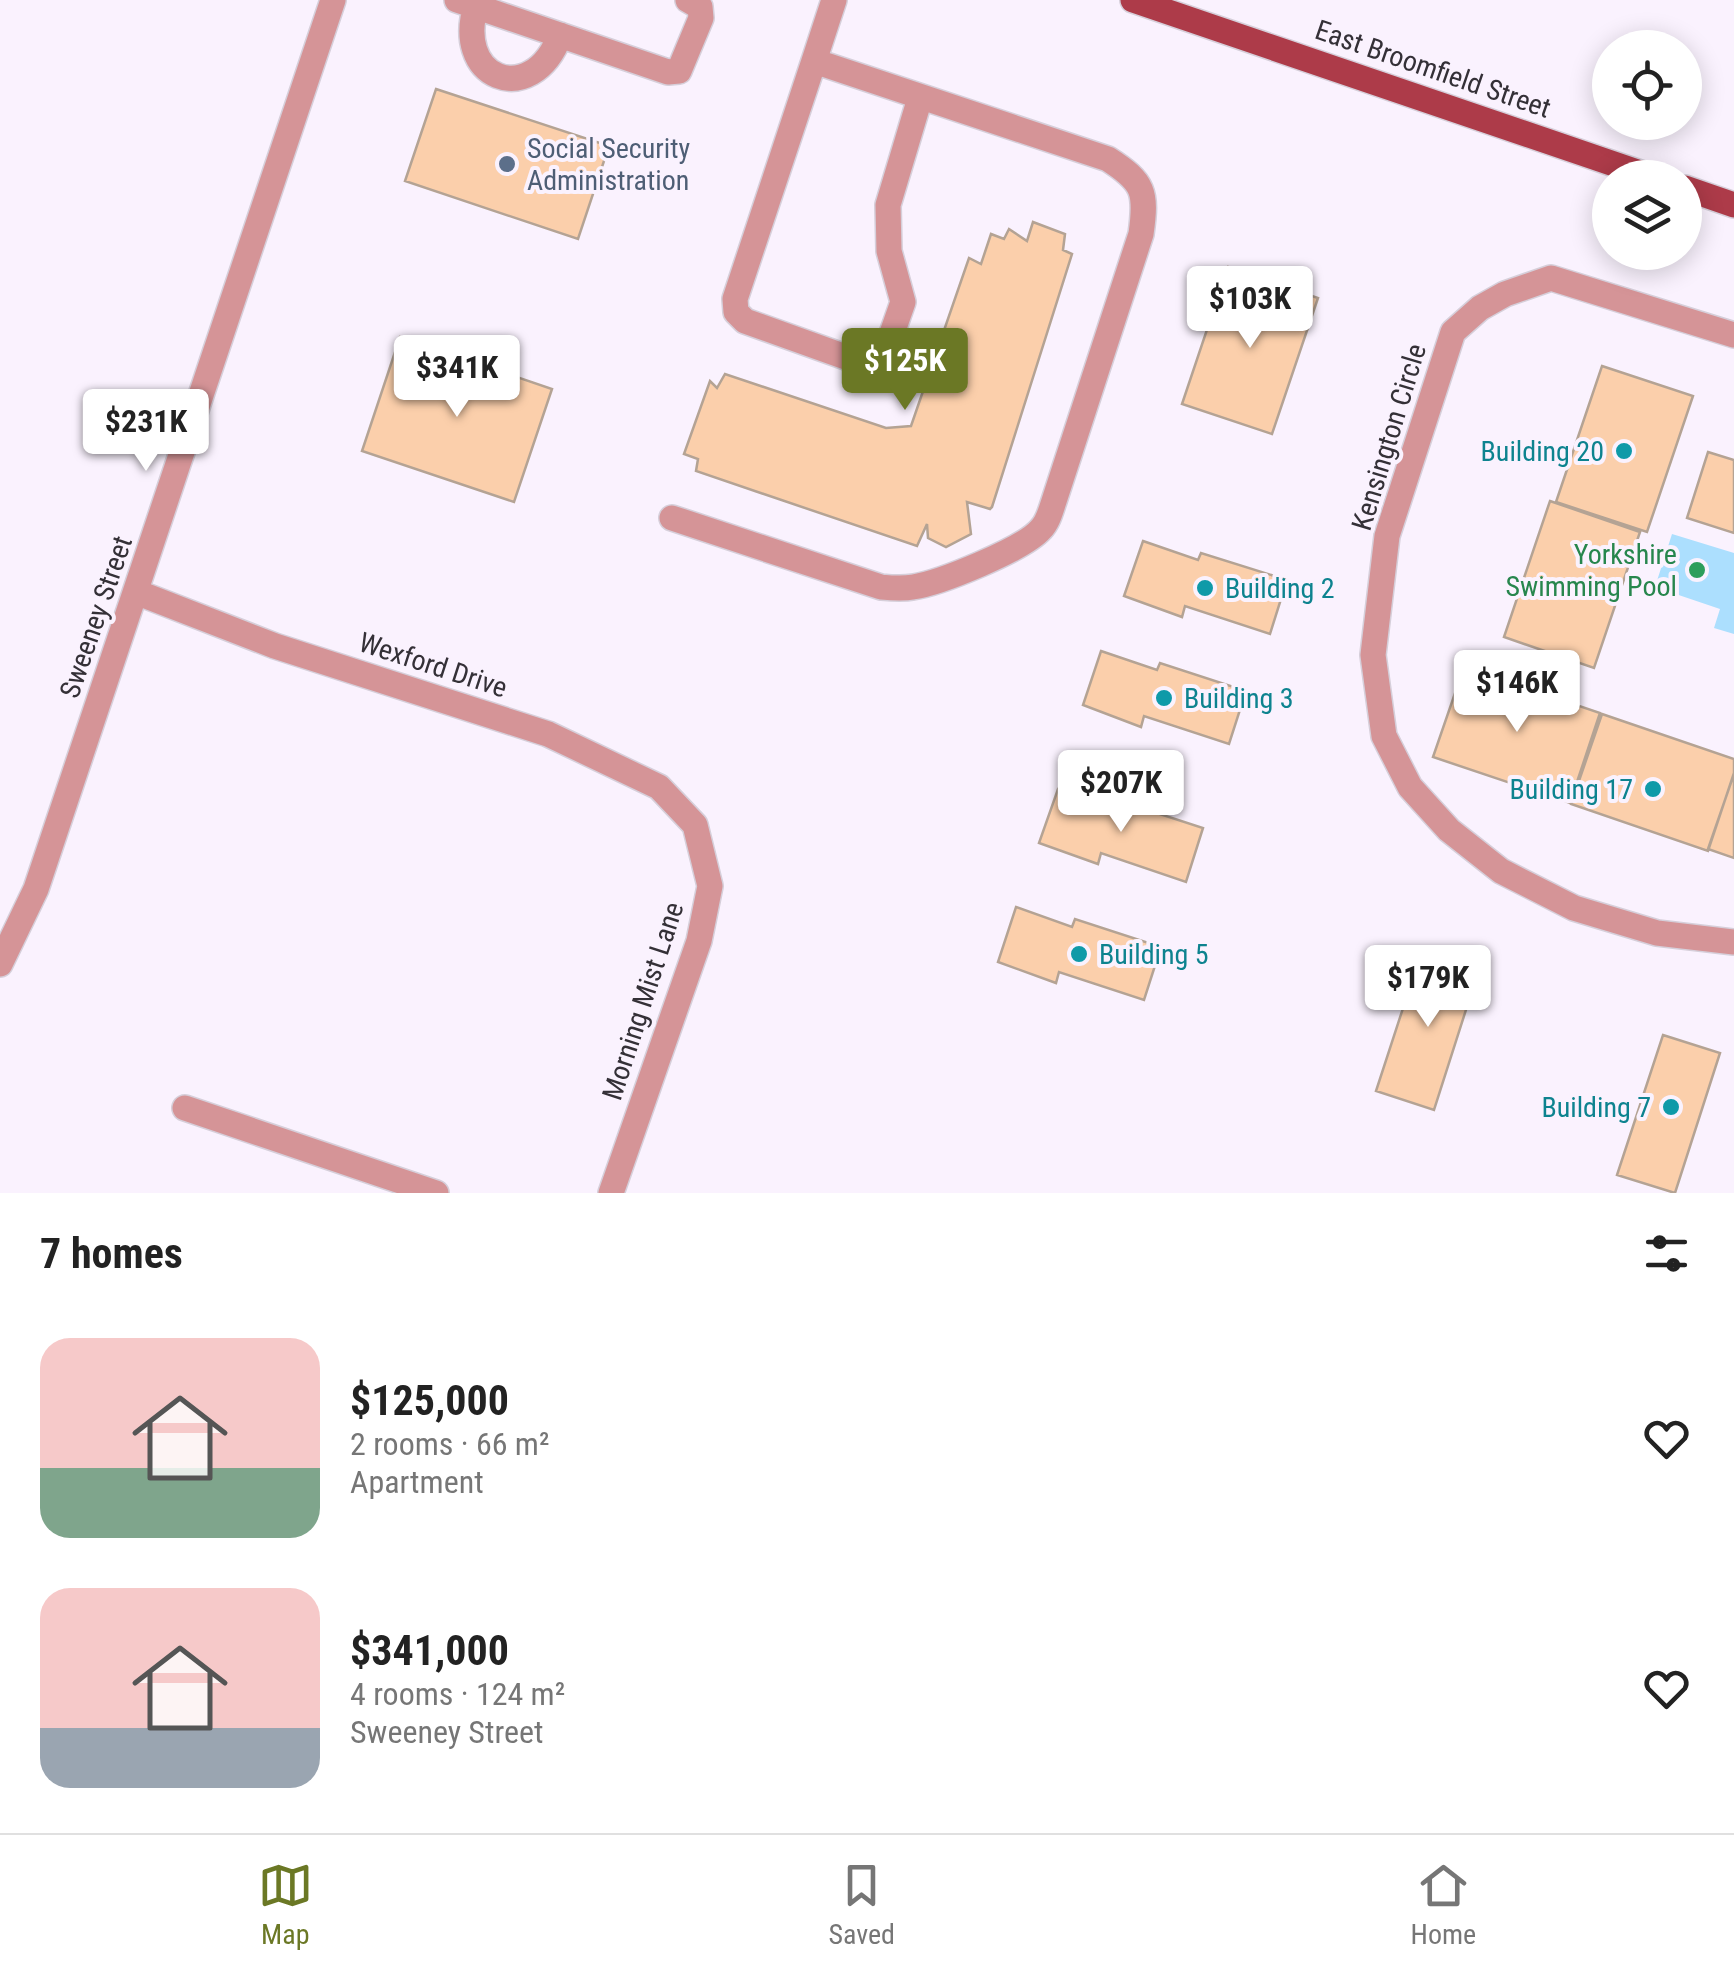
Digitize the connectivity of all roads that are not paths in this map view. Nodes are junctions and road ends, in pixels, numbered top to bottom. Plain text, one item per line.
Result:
1 (333, 0) edge
2 (688, 0) edge
3 (834, 0) edge
4 (1133, 0) edge
5 (470, 2) edge
6 (560, 36) junction
7 (814, 61) junction
8 (920, 98) junction
9 (1602, 160) edge
10 (1702, 194) edge
11 (1734, 205) edge
12 (1734, 335) edge
13 (672, 518) dead end
14 (136, 592) junction
15 (696, 825) joint
16 (1734, 942) edge
17 (0, 964) edge
18 (185, 1108) dead end
19 (436, 1193) edge
20 (610, 1193) edge

1 - 14 street, Sweeney Street
2 - 6 street
3 - 7 street
4 - 9 main road, East Broomfield Street
5 - 6 street
5 - 6 street
7 - 8 street
7 - 8 street
8 - 13 street
10 - 11 main road
12 - 16 street, Kensington Circle
14 - 15 street, Wexford Drive
14 - 17 street, Sweeney Street
15 - 20 street, Morning Mist Lane
18 - 19 street

